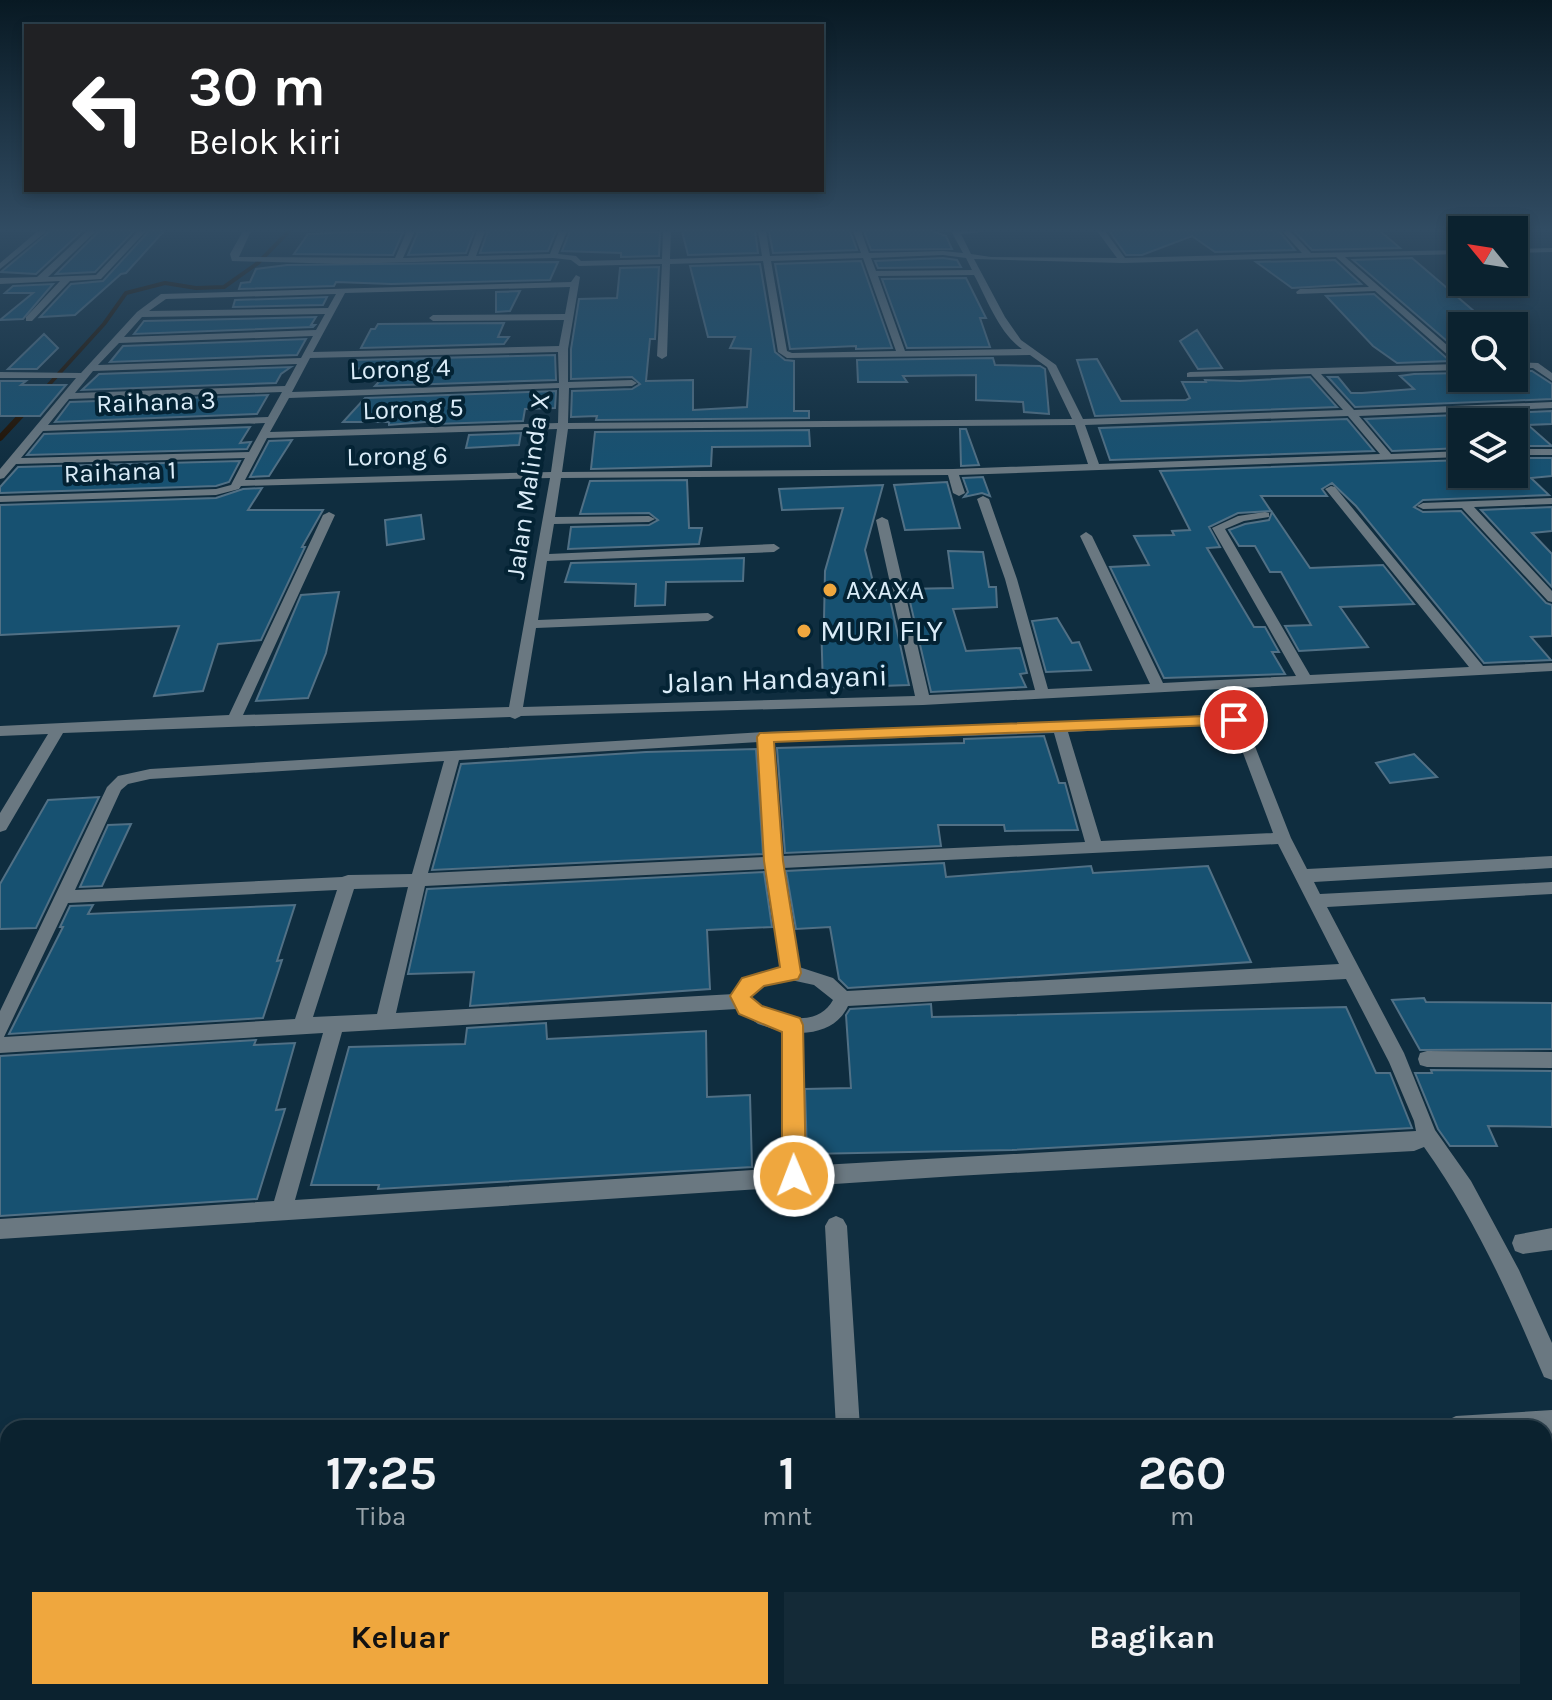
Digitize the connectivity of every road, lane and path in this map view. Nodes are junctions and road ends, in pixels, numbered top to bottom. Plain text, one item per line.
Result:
1 (37, 310) edge
2 (144, 310) edge
3 (569, 310) edge
4 (665, 310) edge
5 (777, 310) edge
6 (885, 310) edge
7 (998, 310) edge
8 (1399, 310) edge
9 (331, 311) joint
10 (140, 314) junction
11 (568, 317) junction
12 (433, 318) dead end
13 (29, 319) dead end
14 (320, 333) junction
15 (115, 340) junction
16 (563, 349) junction
17 (1032, 352) junction
18 (901, 353) junction
19 (1448, 353) edge
20 (662, 356) dead end
21 (307, 358) junction
22 (1528, 365) edge
23 (1448, 366) edge
24 (1314, 372) junction
25 (82, 374) junction
26 (0, 375) edge
27 (1190, 375) dead end
28 (1552, 378) edge
29 (632, 383) dead end
30 (565, 385) junction
31 (287, 392) junction
32 (68, 396) junction
33 (1552, 405) edge
34 (1351, 413) junction
35 (271, 420) junction
36 (1079, 422) junction
37 (564, 426) junction
38 (42, 428) junction
39 (263, 435) junction
40 (1528, 452) edge
41 (1552, 452) edge
42 (253, 455) junction
43 (1448, 455) edge
44 (1388, 457) junction
45 (13, 461) junction
46 (1094, 465) junction
47 (953, 472) junction
48 (557, 475) junction
49 (0, 476) edge
50 (238, 483) junction
51 (1331, 489) dead end
52 (959, 493) dead end
53 (0, 499) edge
54 (983, 499) dead end
55 (1552, 501) edge
56 (1465, 504) junction
57 (1423, 506) dead end
58 (329, 515) dead end
59 (1265, 515) dead end
60 (649, 519) dead end
61 (882, 520) dead end
62 (549, 521) junction
63 (1086, 536) dead end
64 (774, 548) dead end
65 (542, 558) junction
66 (1552, 598) edge
67 (708, 617) dead end
68 (530, 624) junction
69 (1552, 667) edge
70 (1479, 670) junction
71 (1306, 681) junction
72 (1159, 689) junction
73 (1043, 694) junction
74 (923, 700) junction
75 (515, 714) junction
76 (234, 720) junction
77 (1060, 728) junction
78 (58, 729) junction
79 (0, 731) edge
80 (766, 737) junction
81 (453, 755) junction
82 (0, 826) edge
83 (1283, 838) junction
84 (1095, 848) junction
85 (774, 861) junction
86 (1552, 862) edge
87 (1303, 876) junction
88 (419, 877) junction
89 (348, 881) junction
90 (1552, 888) edge
91 (63, 897) junction
92 (1315, 901) junction
93 (1350, 971) junction
94 (791, 973) junction
95 (843, 999) junction
96 (741, 1001) junction
97 (385, 1020) junction
98 (335, 1024) junction
99 (792, 1025) junction
100 (301, 1027) junction
101 (0, 1030) edge
102 (0, 1045) edge
103 (1427, 1059) dead end
104 (1552, 1060) edge
105 (1426, 1133) junction
106 (794, 1176) junction
107 (282, 1211) junction
108 (836, 1226) dead end
109 (0, 1229) edge
110 (1552, 1239) edge
111 (1523, 1243) dead end
112 (1552, 1369) edge
113 (848, 1420) edge

1 - 13 street
2 - 10 street
3 - 11 street, Jalan Malinda X
4 - 20 street
5 - 18 street
6 - 18 street
7 - 17 street
8 - 19 street
9 - 10 street
9 - 14 street
10 - 15 street
11 - 12 street
11 - 16 street, Jalan Malinda X
14 - 15 street
14 - 21 street
15 - 25 street
16 - 21 street
16 - 30 street, Jalan Malinda X
17 - 18 street
17 - 36 street
21 - 25 street
21 - 31 street
22 - 28 street
23 - 24 street
24 - 27 street
24 - 34 street
25 - 26 street
25 - 32 street
29 - 30 street, Lorong 4
30 - 31 street, Lorong 4
30 - 37 street, Jalan Malinda X
31 - 32 street, Lorong 4
31 - 35 street
32 - 38 street
33 - 34 street, Lorong 5
34 - 36 street, Lorong 5
34 - 44 street
35 - 38 street, Raihana 3
35 - 39 street
36 - 37 street, Lorong 5
36 - 46 street
37 - 39 street, Lorong 5
37 - 48 street, Jalan Malinda X
38 - 45 street
39 - 42 street
40 - 41 street
42 - 45 street
42 - 50 street
43 - 44 street, Lorong 6
44 - 46 street, Lorong 6
45 - 49 street
46 - 47 street, Lorong 6
47 - 48 street, Lorong 6
47 - 52 street
48 - 50 street, Lorong 6
48 - 62 street, Jalan Malinda X
50 - 53 street, Raihana 1
51 - 70 street
54 - 73 street
55 - 56 street
56 - 57 street
56 - 66 street
58 - 76 street
59 - 71 street
60 - 62 street
61 - 74 street
62 - 65 street, Jalan Malinda X
63 - 72 street
64 - 65 street
65 - 68 street, Jalan Malinda X
67 - 68 street
68 - 75 street, Jalan Malinda X
69 - 70 street, Jalan Handayani
70 - 71 street, Jalan Handayani
71 - 72 street, Jalan Handayani
72 - 73 street, Jalan Handayani
73 - 74 street, Jalan Handayani
74 - 75 street, Jalan Handayani
75 - 76 street, Jalan Handayani
76 - 78 street, Jalan Handayani
77 - 80 street
77 - 83 street
77 - 84 street
78 - 79 street, Jalan Handayani
78 - 82 street
80 - 81 street
80 - 85 street
81 - 88 street
81 - 91 street
83 - 84 street
83 - 87 street
84 - 85 street
85 - 88 street
85 - 94 street
86 - 87 street
87 - 92 street
88 - 89 street
88 - 97 street
89 - 91 street
89 - 100 street
90 - 92 street
91 - 101 street
92 - 93 street
93 - 95 street
93 - 105 street
94 - 95 street
94 - 96 street
95 - 99 street
96 - 97 street
96 - 99 street
97 - 98 street
98 - 100 street
98 - 107 street
99 - 106 street
100 - 102 street
103 - 104 street
105 - 106 street
105 - 112 street
106 - 107 street
107 - 109 street
108 - 113 street
110 - 111 street

